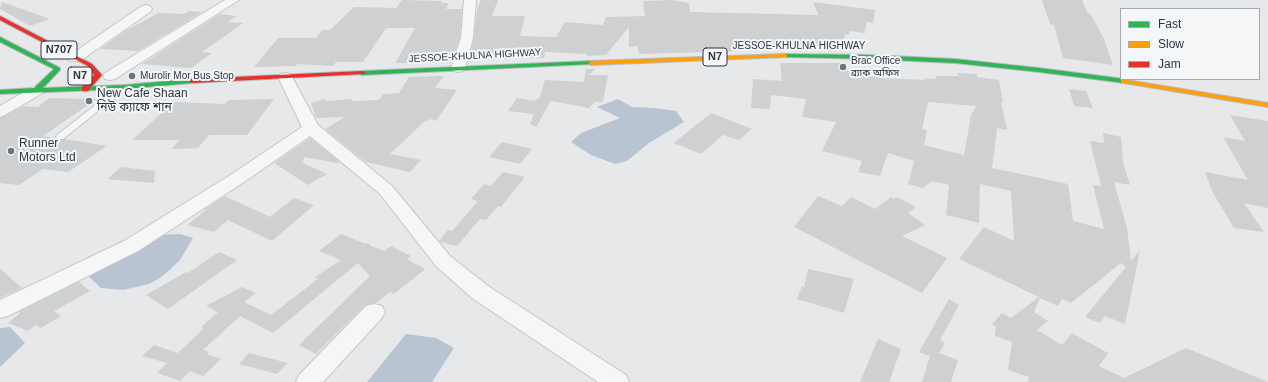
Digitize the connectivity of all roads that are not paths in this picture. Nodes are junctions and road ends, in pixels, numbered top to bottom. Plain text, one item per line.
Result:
1 (233, 0) edge
2 (470, 0) edge
3 (146, 9) dead end
4 (0, 18) edge
5 (0, 39) edge
6 (75, 58) junction
7 (458, 68) junction
8 (104, 75) junction
9 (86, 76) dead end
10 (62, 77) dead end
11 (285, 77) junction
12 (50, 78) junction
13 (14, 82) dead end
14 (0, 83) edge
15 (160, 83) junction
16 (36, 86) junction
17 (124, 87) junction
18 (85, 89) junction
19 (0, 92) edge
20 (1268, 105) edge
21 (0, 112) edge
22 (311, 128) junction
23 (60, 137) dead end
24 (0, 310) edge
25 (374, 312) dead end
26 (308, 382) edge
27 (617, 382) edge

1 - 8 street
2 - 7 street
3 - 6 street
4 - 6 highway, N707
5 - 12 highway, N707
6 - 8 highway, N707
7 - 11 highway, JESSOE-KHULNA HIGHWAY / N7
7 - 20 highway, JESSOE-KHULNA HIGHWAY / N7
8 - 9 highway, N7
8 - 15 highway, N7
8 - 18 highway
10 - 12 highway, N7
11 - 15 highway, JESSOE-KHULNA HIGHWAY / N7
11 - 22 street
12 - 16 highway
13 - 14 highway
15 - 17 highway, N7
16 - 18 highway, N7
16 - 19 highway, N7
16 - 21 street
17 - 18 highway, N7
17 - 23 lane
22 - 24 street
22 - 27 street
25 - 26 street

